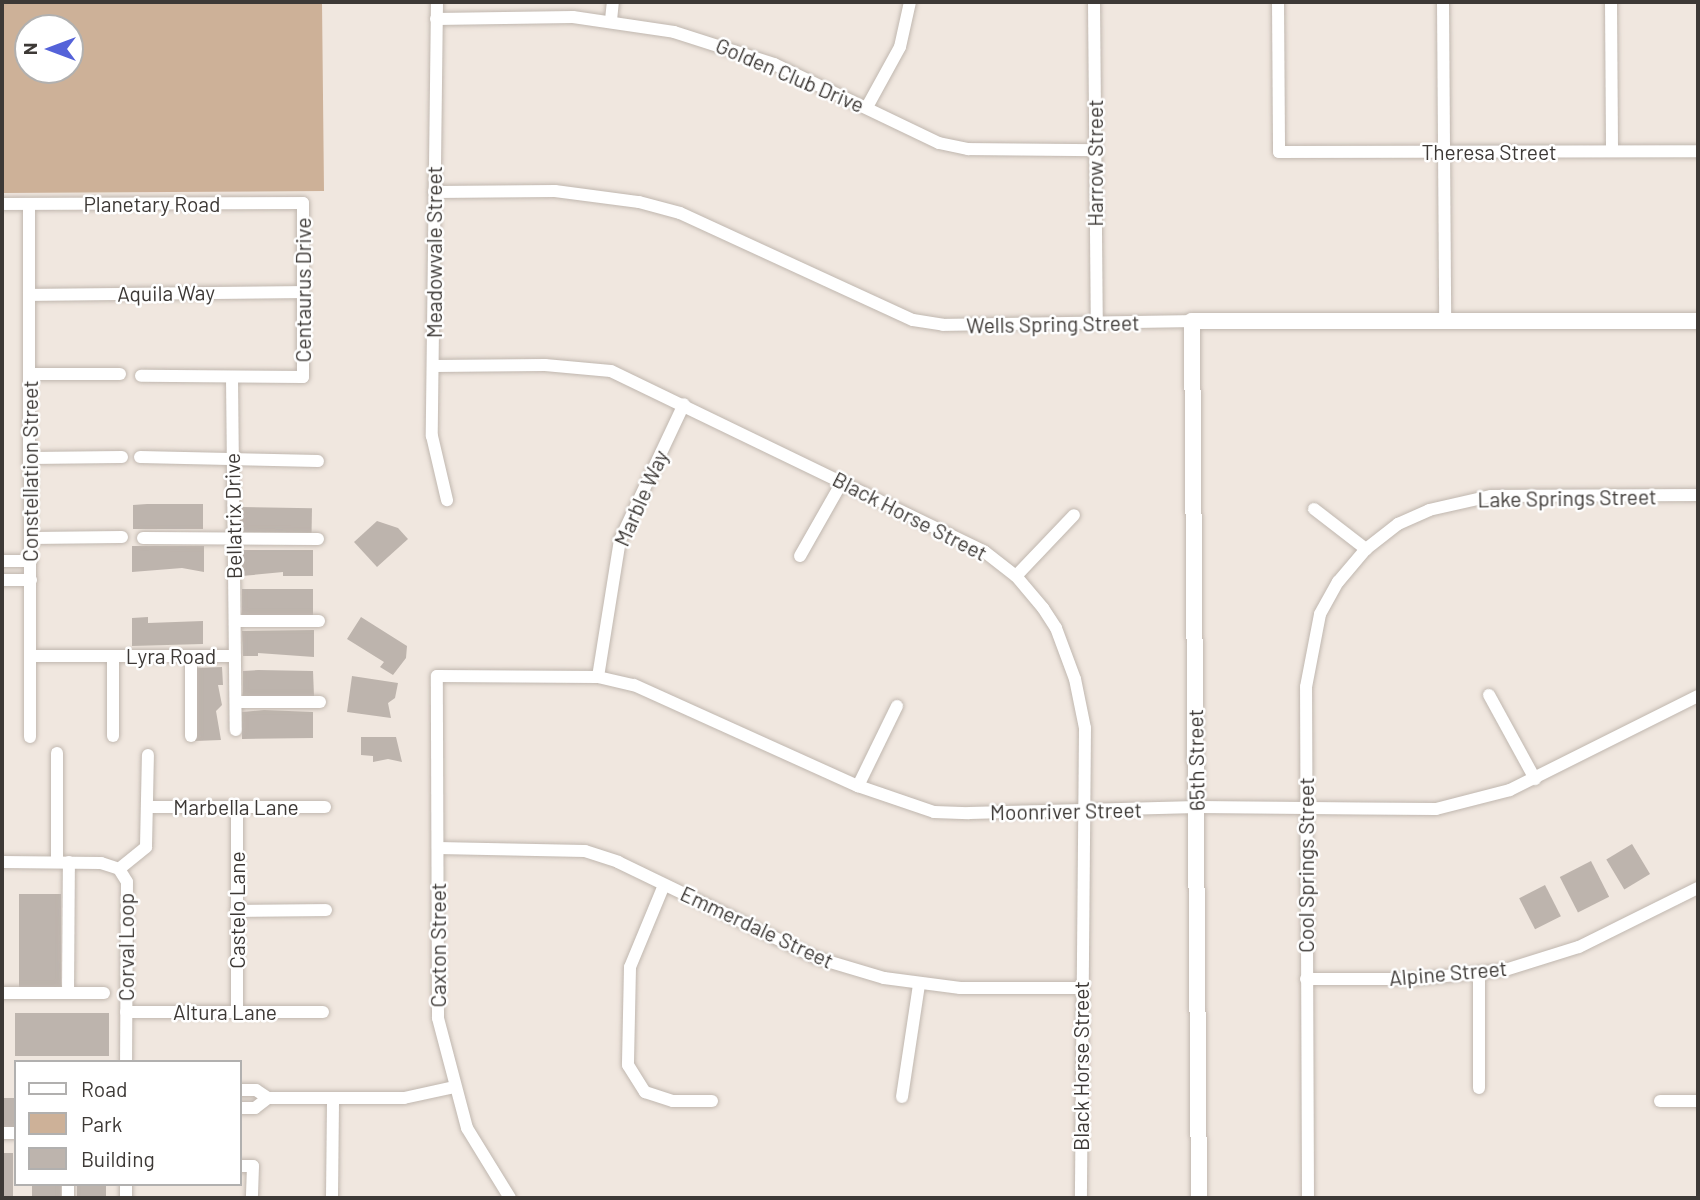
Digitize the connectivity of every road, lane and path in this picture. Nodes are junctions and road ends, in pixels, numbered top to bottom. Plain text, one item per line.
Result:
1 (436, 2) edge
2 (613, 2) edge
3 (910, 2) edge
4 (1094, 2) edge
5 (1278, 2) edge
6 (1443, 2) edge
7 (1611, 2) edge
8 (436, 19) junction
9 (611, 20) junction
10 (867, 107) junction
11 (1095, 150) junction
12 (1612, 151) junction
13 (1698, 151) edge
14 (1444, 152) junction
15 (434, 192) junction
16 (2, 204) edge
17 (29, 204) junction
18 (303, 204) joint
19 (302, 292) junction
20 (29, 295) junction
21 (1192, 321) junction
22 (1445, 321) junction
23 (1698, 321) edge
24 (1097, 324) junction
25 (434, 366) junction
26 (30, 374) junction
27 (120, 374) dead end
28 (141, 376) dead end
29 (232, 377) junction
30 (684, 404) junction
31 (122, 457) dead end
32 (139, 457) dead end
33 (30, 458) junction
34 (232, 461) junction
35 (318, 461) dead end
36 (842, 482) junction
37 (1698, 495) edge
38 (447, 500) dead end
39 (1314, 509) dead end
40 (1074, 516) dead end
41 (122, 537) dead end
42 (31, 538) junction
43 (143, 538) dead end
44 (234, 538) junction
45 (317, 539) dead end
46 (1366, 549) junction
47 (800, 556) dead end
48 (2, 561) edge
49 (31, 561) junction
50 (1016, 576) junction
51 (2, 580) edge
52 (31, 580) junction
53 (235, 621) junction
54 (319, 621) dead end
55 (33, 656) junction
56 (113, 656) junction
57 (191, 656) junction
58 (235, 656) junction
59 (437, 676) joint
60 (598, 677) junction
61 (1489, 695) dead end
62 (1698, 696) edge
63 (236, 702) junction
64 (320, 702) dead end
65 (897, 706) dead end
66 (236, 730) dead end
67 (113, 736) dead end
68 (191, 736) dead end
69 (30, 737) dead end
70 (57, 753) dead end
71 (148, 755) dead end
72 (1535, 779) junction
73 (858, 786) junction
74 (147, 807) junction
75 (237, 807) junction
76 (325, 807) dead end
77 (1197, 807) junction
78 (1306, 807) junction
79 (1084, 812) junction
80 (438, 848) junction
81 (2, 862) edge
82 (63, 862) junction
83 (119, 869) junction
84 (664, 885) junction
85 (1698, 888) edge
86 (326, 910) dead end
87 (236, 911) junction
88 (1479, 973) junction
89 (1306, 979) junction
90 (919, 985) junction
91 (1082, 988) junction
92 (2, 993) edge
93 (68, 993) junction
94 (104, 993) dead end
95 (126, 1012) junction
96 (237, 1012) junction
97 (323, 1012) dead end
98 (125, 1060) edge
99 (454, 1087) junction
100 (1479, 1088) dead end
101 (242, 1090) edge
102 (902, 1097) dead end
103 (268, 1098) junction
104 (333, 1098) junction
105 (712, 1101) dead end
106 (1660, 1101) dead end
107 (1698, 1101) edge
108 (242, 1108) edge
109 (246, 1166) edge
110 (253, 1198) edge
111 (332, 1198) edge
112 (510, 1198) edge
113 (1081, 1198) edge
114 (1199, 1198) edge
115 (1308, 1198) edge

1 - 8 street, Meadowvale Street
2 - 9 street
3 - 10 street
4 - 11 street, Harrow Street
5 - 14 street, Theresa Street
6 - 14 street
7 - 12 street
8 - 9 street, Golden Club Drive
8 - 15 street, Meadowvale Street
9 - 10 street, Golden Club Drive
10 - 11 street, Golden Club Drive
11 - 24 street, Harrow Street
12 - 13 street, Theresa Street
12 - 14 street, Theresa Street
14 - 22 street
15 - 24 street, Wells Spring Street
15 - 25 street, Meadowvale Street
16 - 17 street, Planetary Road
17 - 18 street, Planetary Road
17 - 20 street, Constellation Street
18 - 19 street, Centaurus Drive
19 - 20 street, Aquila Way
19 - 29 street, Centaurus Drive
20 - 26 street, Constellation Street
21 - 22 street, Wells Spring Street
21 - 24 street, Wells Spring Street
21 - 77 street, 65th Street
22 - 23 street, Wells Spring Street
25 - 30 street, Black Horse Street
25 - 38 street, Meadowvale Street
26 - 27 street
26 - 33 street, Constellation Street
28 - 29 street
29 - 34 street, Bellatrix Drive
30 - 36 street, Black Horse Street
30 - 60 street, Marble Way
31 - 33 street
32 - 34 street
33 - 42 street, Constellation Street
34 - 35 street
34 - 44 street, Bellatrix Drive
36 - 47 street
36 - 50 street, Black Horse Street
37 - 46 street, Lake Springs Street
39 - 46 street
40 - 50 street
41 - 42 street
42 - 49 street, Constellation Street
43 - 44 street
44 - 45 street
44 - 53 street, Bellatrix Drive
46 - 78 street, Cool Springs Street
48 - 49 street
49 - 52 street, Constellation Street
50 - 79 street, Black Horse Street
51 - 52 street
52 - 55 street, Constellation Street
53 - 54 street
53 - 58 street, Bellatrix Drive
55 - 56 street, Lyra Road
55 - 69 street, Constellation Street
56 - 57 street, Lyra Road
56 - 67 street
57 - 58 street, Lyra Road
57 - 68 street
58 - 63 street, Lyra Road
59 - 60 street, Moonriver Street
59 - 80 street, Caxton Street
60 - 73 street, Moonriver Street
61 - 72 street
62 - 72 street, Moonriver Street
63 - 64 street
63 - 66 street, Lyra Road
65 - 73 street
70 - 82 street
71 - 74 street
72 - 78 street, Moonriver Street
73 - 79 street, Moonriver Street
74 - 75 street, Marbella Lane
74 - 83 street
75 - 76 street, Marbella Lane
75 - 87 street, Castelo Lane
77 - 78 street, Moonriver Street
77 - 79 street, Moonriver Street
77 - 114 street, 65th Street
78 - 89 street, Cool Springs Street
79 - 91 street, Black Horse Street
80 - 84 street, Emmerdale Street
80 - 99 street, Caxton Street
81 - 82 street, Corval Loop
82 - 83 street, Corval Loop
82 - 93 street
83 - 95 street, Corval Loop
84 - 90 street, Emmerdale Street
84 - 105 street
85 - 88 street, Alpine Street
86 - 87 street
87 - 96 street, Castelo Lane
88 - 89 street, Alpine Street
88 - 100 street
89 - 115 street, Cool Springs Street
90 - 91 street, Emmerdale Street
90 - 102 street
91 - 113 street, Black Horse Street
92 - 93 street
93 - 94 street
95 - 96 street, Altura Lane
95 - 98 street, Corval Loop
96 - 97 street, Altura Lane
99 - 104 street
99 - 112 street, Caxton Street
101 - 103 street
103 - 104 street
103 - 108 street
104 - 111 street
106 - 107 street
109 - 110 street

